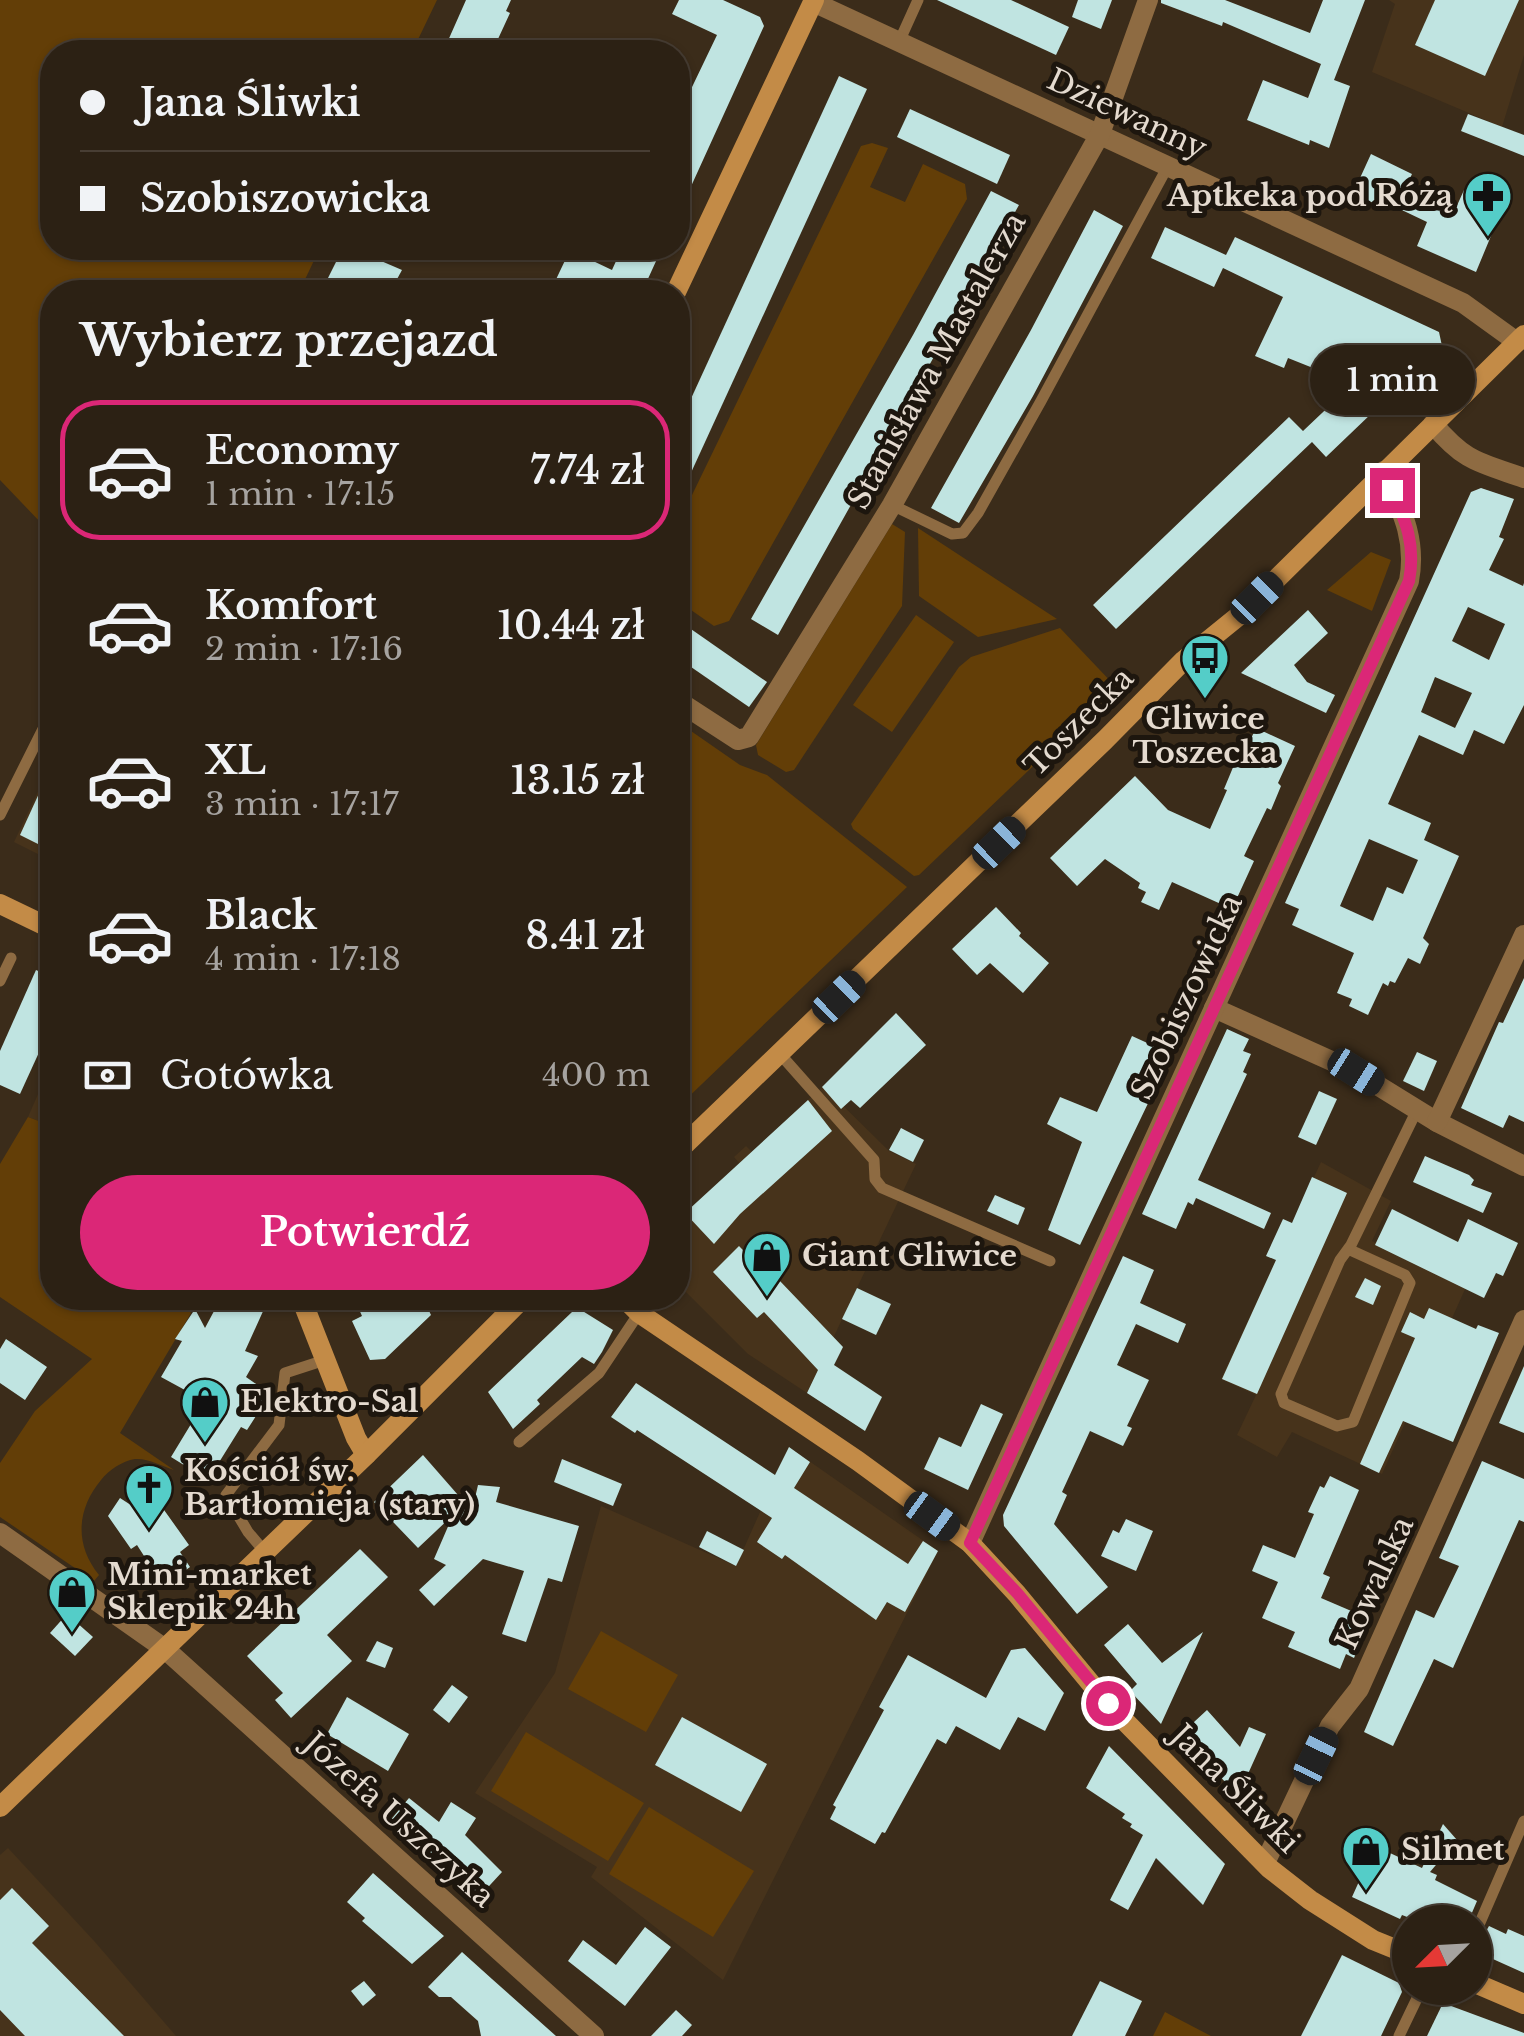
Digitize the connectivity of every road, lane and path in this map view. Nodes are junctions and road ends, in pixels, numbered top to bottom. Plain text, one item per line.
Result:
1 (918, 0) edge
2 (1148, 0) edge
3 (813, 1) edge
4 (899, 42) junction
5 (1100, 134) junction
6 (1168, 166) junction
7 (682, 280) edge
8 (1520, 339) edge
9 (1432, 424) junction
10 (1384, 471) junction
11 (1524, 478) edge
12 (892, 505) junction
13 (690, 709) edge
14 (40, 735) edge
15 (0, 815) edge
16 (0, 904) edge
17 (40, 923) edge
18 (1524, 935) edge
19 (11, 958) dead end
20 (0, 981) edge
21 (1214, 1008) junction
22 (780, 1054) junction
23 (1416, 1110) junction
24 (1437, 1122) junction
25 (690, 1140) edge
26 (1524, 1166) edge
27 (1348, 1249) junction
28 (1050, 1261) dead end
29 (306, 1310) edge
30 (512, 1310) edge
31 (630, 1310) edge
32 (639, 1310) edge
33 (1524, 1320) edge
34 (325, 1360) junction
35 (519, 1442) dead end
36 (366, 1455) junction
37 (0, 1533) edge
38 (970, 1543) junction
39 (265, 1552) junction
40 (164, 1648) junction
41 (0, 1807) edge
42 (1524, 1821) edge
43 (1265, 1863) junction
44 (1488, 1905) edge
45 (1392, 1948) edge
46 (1492, 1990) edge
47 (1524, 2004) edge
48 (1414, 2005) edge
49 (594, 2036) edge
50 (1400, 2036) edge

1 - 4 lane
2 - 5 street, Stanisława Mastalerza
3 - 4 street, Dziewanny
3 - 7 main road
4 - 5 street, Dziewanny
5 - 6 street, Dziewanny
5 - 12 street, Stanisława Mastalerza
6 - 8 street, Dziewanny
6 - 12 lane
8 - 9 main road, Toszecka
9 - 10 main road, Toszecka
9 - 11 street
10 - 21 street, Szobiszowicka
10 - 22 main road, Toszecka
12 - 13 street, Stanisława Mastalerza
14 - 15 lane
16 - 17 main road
18 - 24 street
19 - 20 lane
21 - 23 street
21 - 38 street, Szobiszowicka
22 - 25 main road, Toszecka
22 - 28 lane
23 - 24 street
23 - 27 lane
24 - 26 street
27 - 27 lane
29 - 34 main road
30 - 36 main road
31 - 35 lane
32 - 38 main road, Jana Śliwki
33 - 43 street, Kowalska
34 - 36 main road
34 - 39 lane
36 - 39 main road
37 - 40 street, Józefa Uszczyka
38 - 43 main road, Jana Śliwki
39 - 40 main road
40 - 41 main road
40 - 49 street, Józefa Uszczyka
42 - 44 lane
43 - 45 main road, Jana Śliwki
46 - 47 main road
48 - 50 lane

